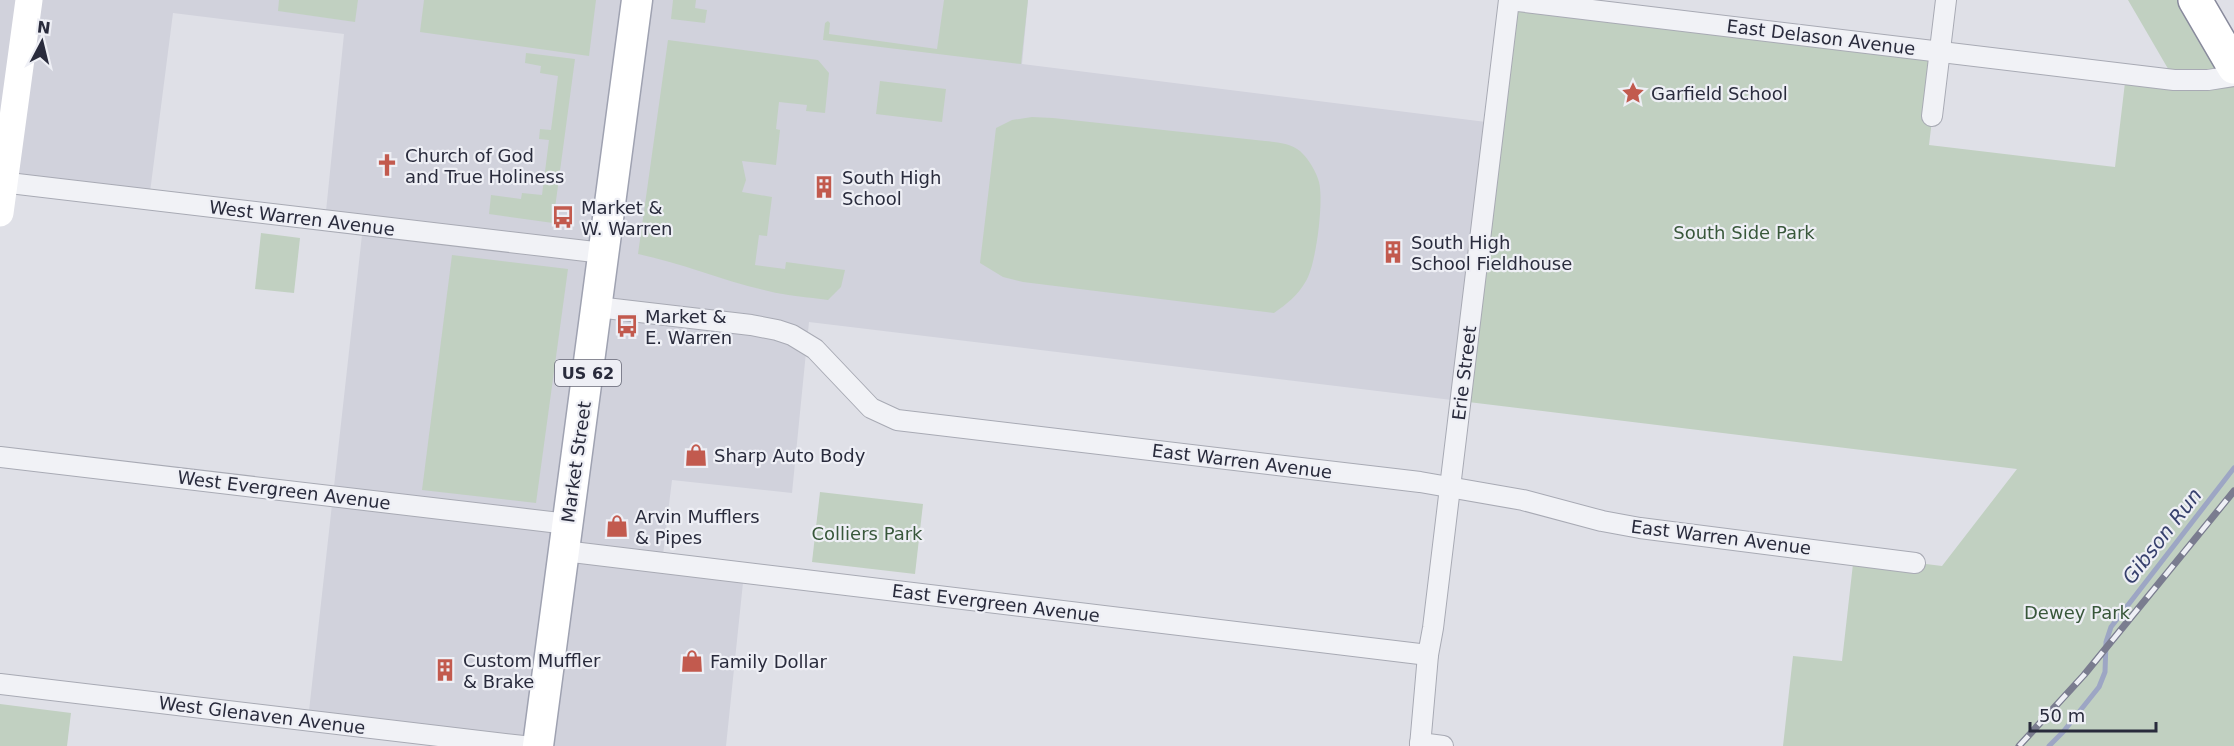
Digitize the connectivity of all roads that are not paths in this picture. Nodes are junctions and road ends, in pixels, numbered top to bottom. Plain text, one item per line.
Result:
1 (29, 0) edge
2 (637, 0) edge
3 (1509, 0) edge
4 (1946, 0) edge
5 (2195, 0) edge
6 (1940, 52) junction
7 (2226, 54) edge
8 (2234, 76) edge
9 (1932, 116) dead end
10 (2, 182) edge
11 (0, 213) edge
12 (603, 253) junction
13 (597, 307) junction
14 (0, 457) edge
15 (1450, 487) junction
16 (566, 538) junction
17 (1915, 562) dead end
18 (1428, 655) junction
19 (0, 684) edge
20 (1420, 744) edge
21 (523, 746) edge
22 (538, 746) edge
23 (1443, 746) edge

1 - 10 street
2 - 12 main road, Market Street / US 62
3 - 6 street, East Delason Avenue
3 - 15 street, Erie Street
4 - 6 street
5 - 7 highway
6 - 8 street, East Delason Avenue
6 - 9 street
10 - 11 street
10 - 12 street, West Warren Avenue
12 - 13 main road, Market Street / US 62
13 - 15 street, East Warren Avenue
13 - 16 main road, Market Street / US 62
14 - 16 street, West Evergreen Avenue
15 - 17 street, East Warren Avenue
15 - 18 street, Erie Street
16 - 18 street, East Evergreen Avenue
16 - 22 main road, Market Street / US 62
18 - 20 street, Erie Street
19 - 21 street, West Glenaven Avenue
20 - 23 street

